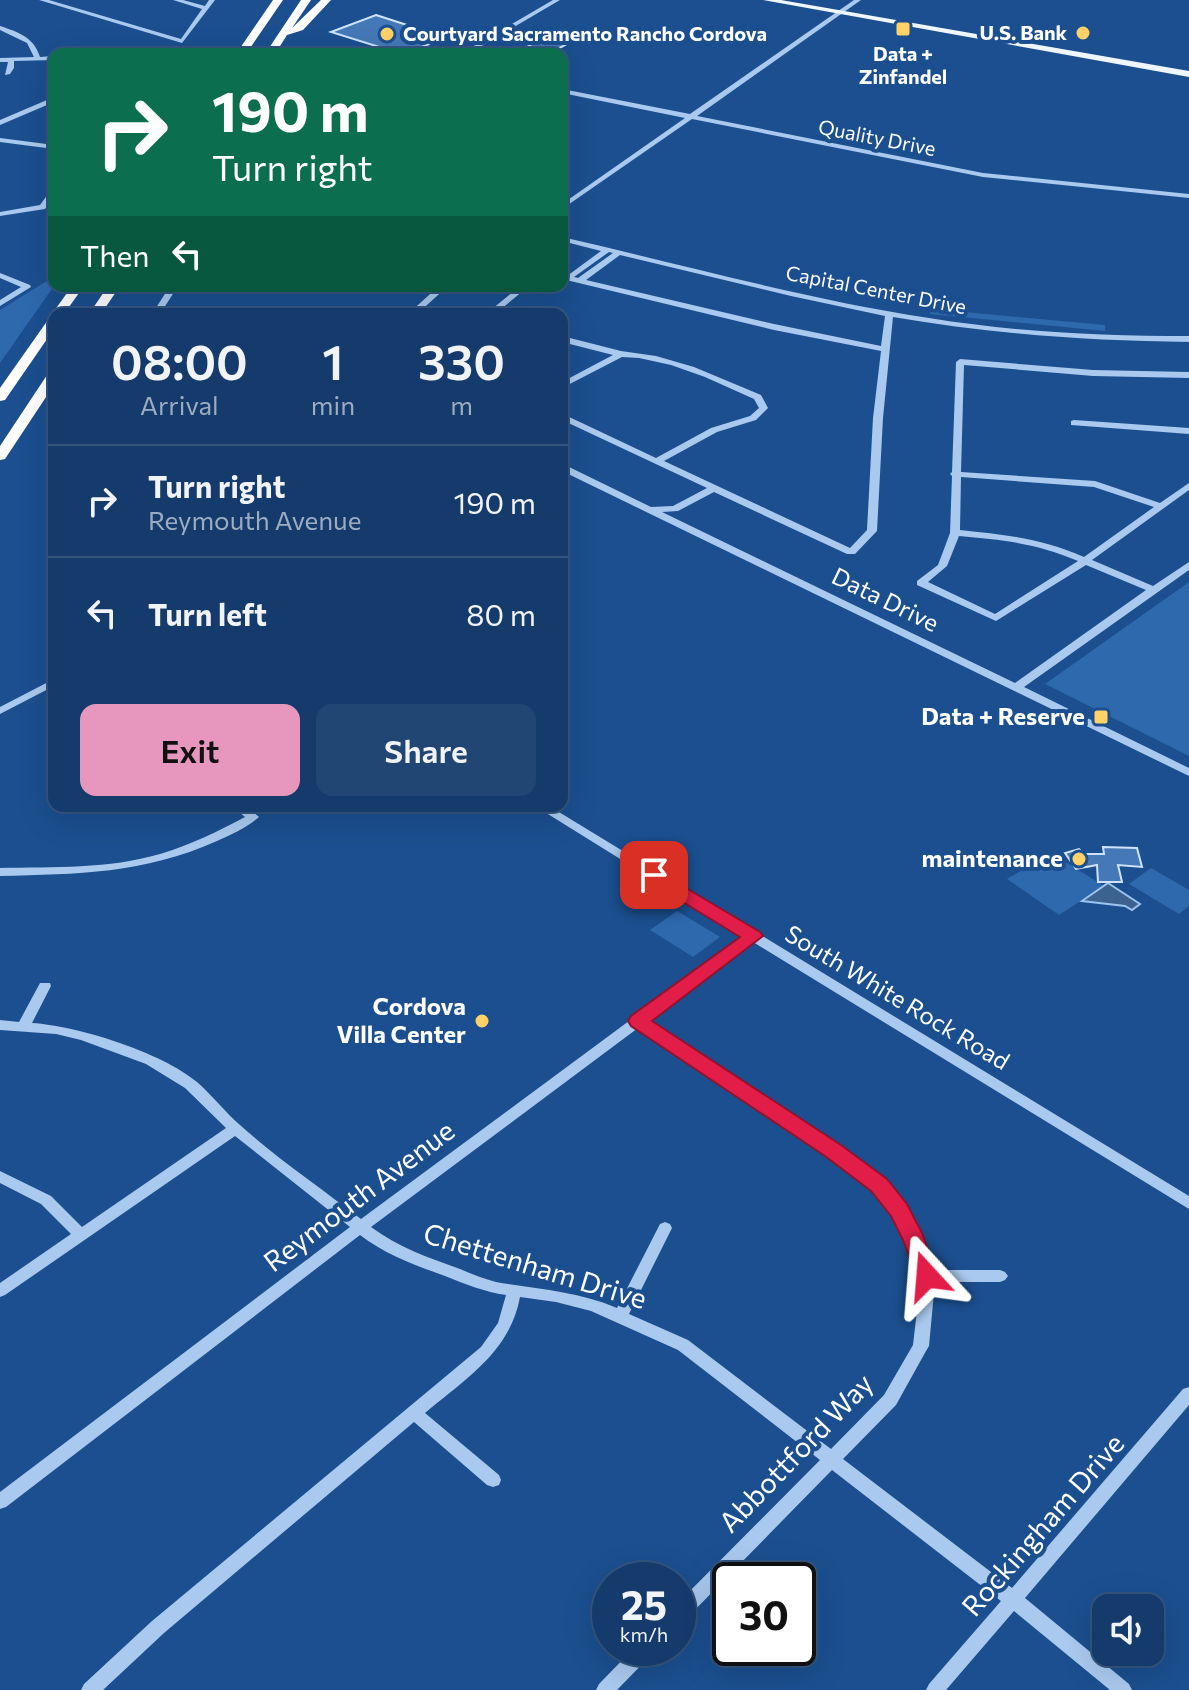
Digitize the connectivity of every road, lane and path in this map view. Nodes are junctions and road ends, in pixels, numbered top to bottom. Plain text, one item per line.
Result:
1 (42, 0) edge
2 (176, 0) edge
3 (212, 0) edge
4 (306, 0) edge
5 (326, 0) edge
6 (557, 0) edge
7 (767, 0) edge
8 (802, 0) edge
9 (858, 0) edge
10 (275, 3) edge
11 (207, 8) junction
12 (843, 11) junction
13 (0, 28) edge
14 (281, 39) junction
15 (245, 48) edge
16 (274, 48) edge
17 (473, 48) edge
18 (37, 58) junction
19 (48, 58) edge
20 (0, 60) edge
21 (11, 60) junction
22 (1189, 68) edge
23 (7, 74) dead end
24 (1189, 74) edge
25 (568, 92) edge
26 (48, 102) edge
27 (690, 117) junction
28 (0, 123) edge
29 (0, 140) edge
30 (48, 146) edge
31 (1189, 196) edge
32 (48, 200) edge
33 (568, 203) edge
34 (0, 214) edge
35 (568, 240) edge
36 (607, 250) junction
37 (618, 253) junction
38 (0, 275) edge
39 (568, 275) edge
40 (568, 276) edge
41 (582, 279) junction
42 (437, 292) edge
43 (518, 292) edge
44 (0, 304) edge
45 (419, 308) edge
46 (498, 308) edge
47 (889, 314) junction
48 (48, 329) edge
49 (1189, 339) edge
50 (568, 341) edge
51 (885, 349) junction
52 (621, 354) junction
53 (1189, 375) edge
54 (568, 382) edge
55 (48, 384) edge
56 (0, 397) edge
57 (568, 420) edge
58 (1074, 423) dead end
59 (1189, 431) edge
60 (0, 456) edge
61 (657, 461) junction
62 (568, 470) edge
63 (955, 474) junction
64 (1189, 486) edge
65 (714, 488) junction
66 (1160, 506) junction
67 (649, 509) junction
68 (955, 533) junction
69 (1086, 560) junction
70 (1189, 565) edge
71 (1154, 590) junction
72 (48, 685) edge
73 (1016, 688) junction
74 (0, 711) edge
75 (1189, 772) edge
76 (246, 812) edge
77 (551, 812) edge
78 (0, 872) edge
79 (753, 936) junction
80 (45, 986) dead end
81 (638, 1021) junction
82 (0, 1025) edge
83 (24, 1025) junction
84 (235, 1129) junction
85 (0, 1176) edge
86 (1189, 1203) edge
87 (360, 1227) junction
88 (665, 1228) dead end
89 (81, 1235) junction
90 (927, 1276) junction
91 (1000, 1276) dead end
92 (514, 1290) junction
93 (0, 1291) edge
94 (621, 1315) junction
95 (1189, 1394) edge
96 (414, 1413) junction
97 (830, 1460) junction
98 (493, 1480) dead end
99 (0, 1502) edge
100 (696, 1597) edge
101 (1013, 1601) junction
102 (628, 1666) edge
103 (90, 1690) edge
104 (605, 1690) edge
105 (935, 1690) edge
106 (1123, 1690) edge

1 - 11 street
2 - 11 street
3 - 11 street
4 - 14 highway
5 - 14 highway
6 - 17 street
7 - 12 main road
8 - 12 main road
9 - 12 street
10 - 15 highway
12 - 22 main road
12 - 24 main road
12 - 27 street
13 - 18 street
14 - 16 highway
18 - 19 street
18 - 21 street
20 - 21 street
21 - 23 street
25 - 27 street, Quality Drive
26 - 28 street
27 - 31 street, Quality Drive
27 - 33 street
29 - 30 street
32 - 34 street
35 - 36 street, Capital Center Drive
36 - 37 street, Capital Center Drive
36 - 39 street
37 - 41 street
37 - 47 street, Capital Center Drive
38 - 44 street
40 - 41 street
41 - 51 street
42 - 45 street
43 - 46 street
47 - 49 street, Capital Center Drive
47 - 51 street
48 - 56 highway
50 - 52 street
51 - 65 street
52 - 54 street
52 - 61 street
53 - 63 street
55 - 60 highway
57 - 61 street
58 - 59 street
61 - 65 street
62 - 67 street, Data Drive
63 - 66 street
63 - 68 street
64 - 66 street
65 - 67 street
66 - 69 street
67 - 73 street, Data Drive
68 - 69 street
68 - 69 street
69 - 71 street
70 - 71 street
71 - 73 street
72 - 74 street
73 - 75 street, Data Drive
76 - 78 street
77 - 79 street, South White Rock Road
79 - 81 street, Reymouth Avenue
79 - 86 street, South White Rock Road
80 - 83 street
81 - 87 street, Reymouth Avenue
81 - 90 street, Abbottford Way
82 - 83 street, Chettenham Drive
83 - 84 street, Chettenham Drive
84 - 87 street, Chettenham Drive
84 - 89 street
85 - 89 street
87 - 92 street, Chettenham Drive
87 - 99 street, Reymouth Avenue
88 - 94 street
89 - 93 street
90 - 91 street
90 - 97 street, Abbottford Way
92 - 94 street, Chettenham Drive
92 - 96 street
94 - 97 street, Chettenham Drive
95 - 101 street, Rockingham Drive
96 - 98 street
96 - 103 street
97 - 100 street, Abbottford Way
97 - 101 street, Chettenham Drive
101 - 105 street, Rockingham Drive
101 - 106 street, Chettenham Drive
102 - 104 street

